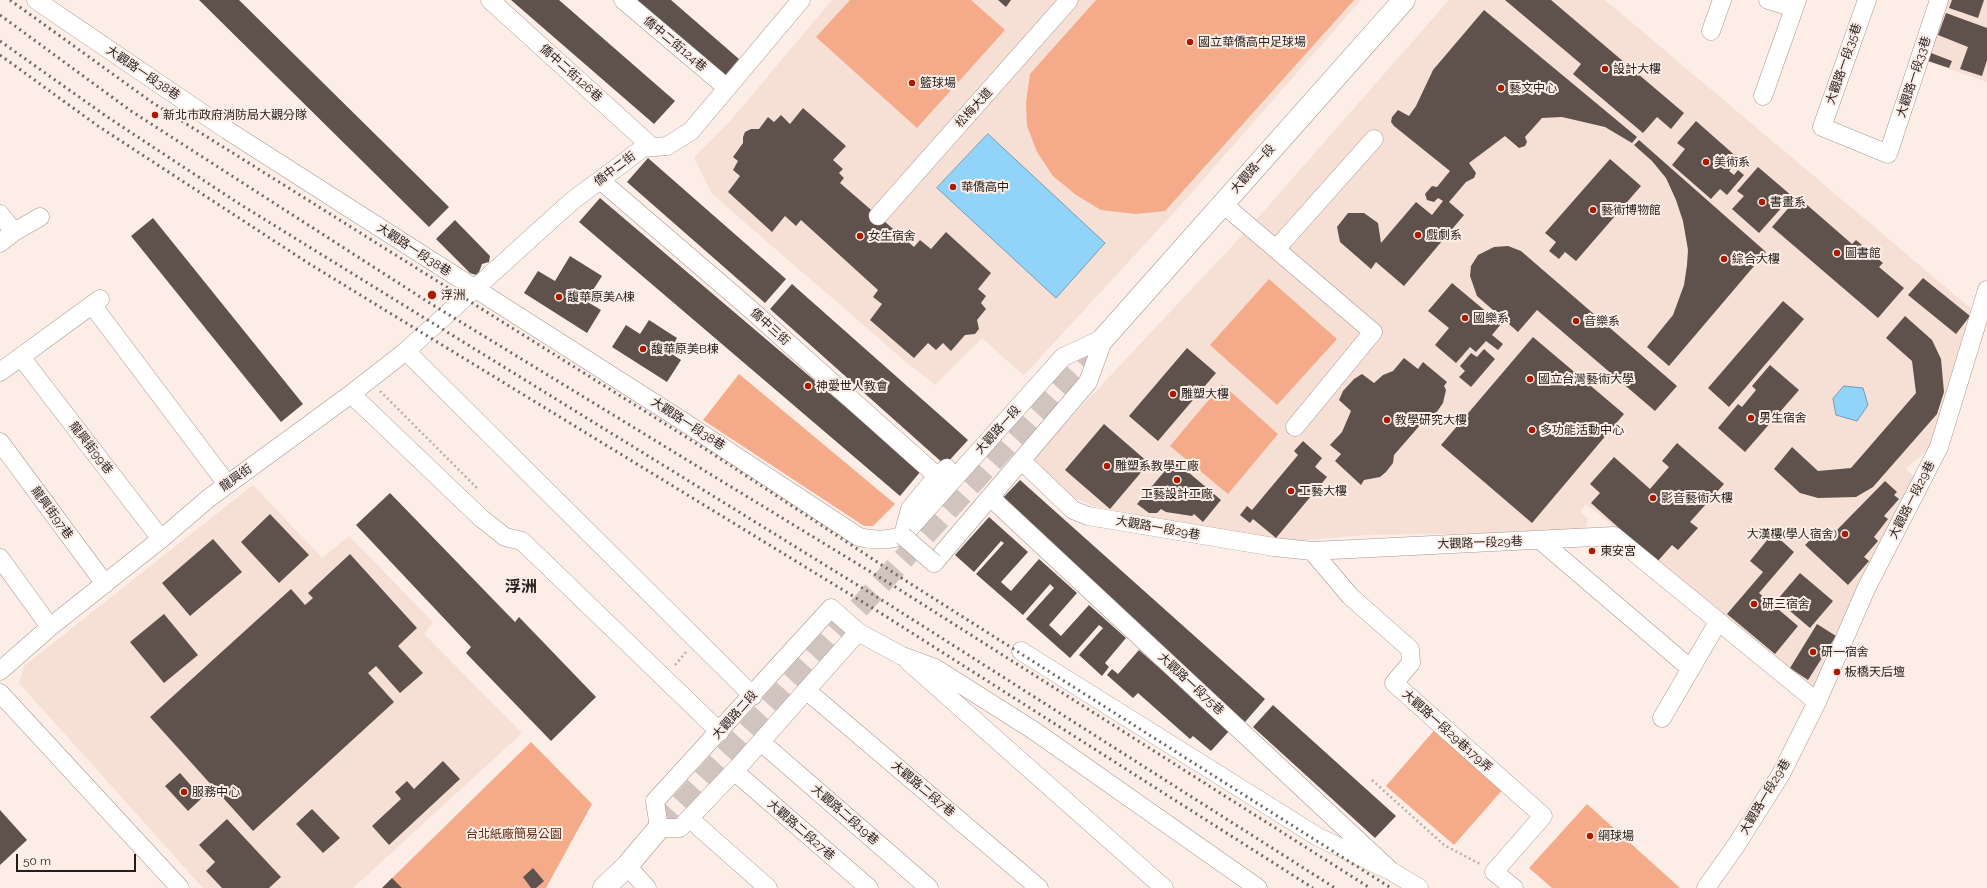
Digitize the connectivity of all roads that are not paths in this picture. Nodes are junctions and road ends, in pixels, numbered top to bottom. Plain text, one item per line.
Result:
1 (36, 0) edge
2 (490, 0) edge
3 (623, 0) edge
4 (1069, 0) edge
5 (1404, 0) edge
6 (1722, 0) edge
7 (1768, 0) edge
8 (1866, 0) edge
9 (1939, 0) edge
10 (798, 1) edge
11 (1795, 4) edge
12 (1710, 30) dead end
13 (727, 88) junction
14 (1763, 96) dead end
15 (1374, 139) dead end
16 (652, 147) junction
17 (1888, 154) joint
18 (600, 180) junction
19 (1223, 204) junction
20 (0, 214) edge
21 (878, 216) dead end
22 (40, 217) dead end
23 (14, 232) junction
24 (0, 243) edge
25 (1276, 249) junction
26 (474, 289) junction
27 (1987, 290) edge
28 (1104, 338) junction
29 (406, 351) junction
30 (21, 357) junction
31 (0, 372) edge
32 (351, 394) junction
33 (1295, 427) dead end
34 (0, 442) edge
35 (980, 449) junction
36 (1022, 462) junction
37 (937, 476) junction
38 (227, 484) junction
39 (990, 497) junction
40 (903, 536) junction
41 (161, 538) junction
42 (1541, 541) junction
43 (1312, 551) junction
44 (0, 558) edge
45 (105, 584) junction
46 (1718, 622) junction
47 (50, 627) junction
48 (858, 632) junction
49 (1021, 651) dead end
50 (902, 656) junction
51 (1691, 670) junction
52 (0, 671) edge
53 (806, 690) junction
54 (0, 693) edge
55 (753, 696) junction
56 (1817, 702) junction
57 (1662, 718) dead end
58 (720, 732) junction
59 (761, 742) junction
60 (734, 771) junction
61 (690, 818) junction
62 (659, 828) junction
63 (627, 866) junction
64 (1391, 871) junction
65 (180, 888) edge
66 (604, 888) edge
67 (647, 888) edge
68 (768, 888) edge
69 (869, 888) edge
70 (929, 888) edge
71 (1039, 888) edge
72 (1164, 888) edge
73 (1258, 888) edge
74 (1419, 888) edge
75 (1514, 888) edge
76 (1706, 888) edge

1 - 26 street, 大觀路一段38巷
2 - 16 street, 僑中二街126巷
3 - 13 street, 僑中二街124巷
4 - 21 street, 松梅大道
5 - 19 main road, 大觀路一段
6 - 12 street
7 - 11 street
8 - 17 street, 大觀路一段35巷
9 - 17 street, 大觀路一段33巷
10 - 13 street, 僑中二街
11 - 14 street
13 - 16 street, 僑中二街
15 - 25 street
16 - 18 street, 僑中二街
18 - 26 street, 僑中二街
18 - 37 street, 僑中三街
19 - 25 street
19 - 28 main road, 大觀路一段
20 - 23 street
22 - 23 street
23 - 24 street
25 - 33 street
26 - 29 street, 龍興街
26 - 40 street, 大觀路一段38巷
27 - 56 street, 大觀路一段29巷
28 - 35 street, 大觀路一段
28 - 36 street, 大觀路一段
29 - 32 street, 龍興街
29 - 55 street
30 - 31 street
30 - 38 street
30 - 41 street, 龍興街99巷
32 - 38 street, 龍興街
32 - 58 street
34 - 45 street, 龍興街97巷
35 - 37 street
35 - 40 street, 大觀路一段
36 - 39 street, 大觀路一段
36 - 43 street, 大觀路一段29巷
37 - 40 street
38 - 41 street, 龍興街
39 - 40 street, 大觀路一段, bridge
39 - 64 street, 大觀路一段75巷
41 - 45 street, 龍興街
42 - 43 street, 大觀路一段29巷
42 - 46 street, 大觀路一段29巷
42 - 51 street
43 - 75 street, 大觀路一段29巷179弄
44 - 47 street
45 - 47 street, 龍興街
46 - 51 street
46 - 56 street, 大觀路一段29巷
47 - 52 street, 龍興街
48 - 50 street
48 - 53 street
48 - 55 street, 大觀路二段
49 - 64 street
50 - 72 street
50 - 73 street
51 - 57 street
53 - 59 street
53 - 71 street, 大觀路二段7巷
54 - 65 street
55 - 58 street, 大觀路二段
56 - 76 street, 大觀路一段29巷
58 - 62 street, 大觀路二段
59 - 60 street
59 - 70 street, 大觀路二段19巷
60 - 61 street
60 - 69 street, 大觀路二段27巷
61 - 62 street
61 - 68 street
62 - 63 main road
63 - 66 main road
63 - 67 street
64 - 74 street

